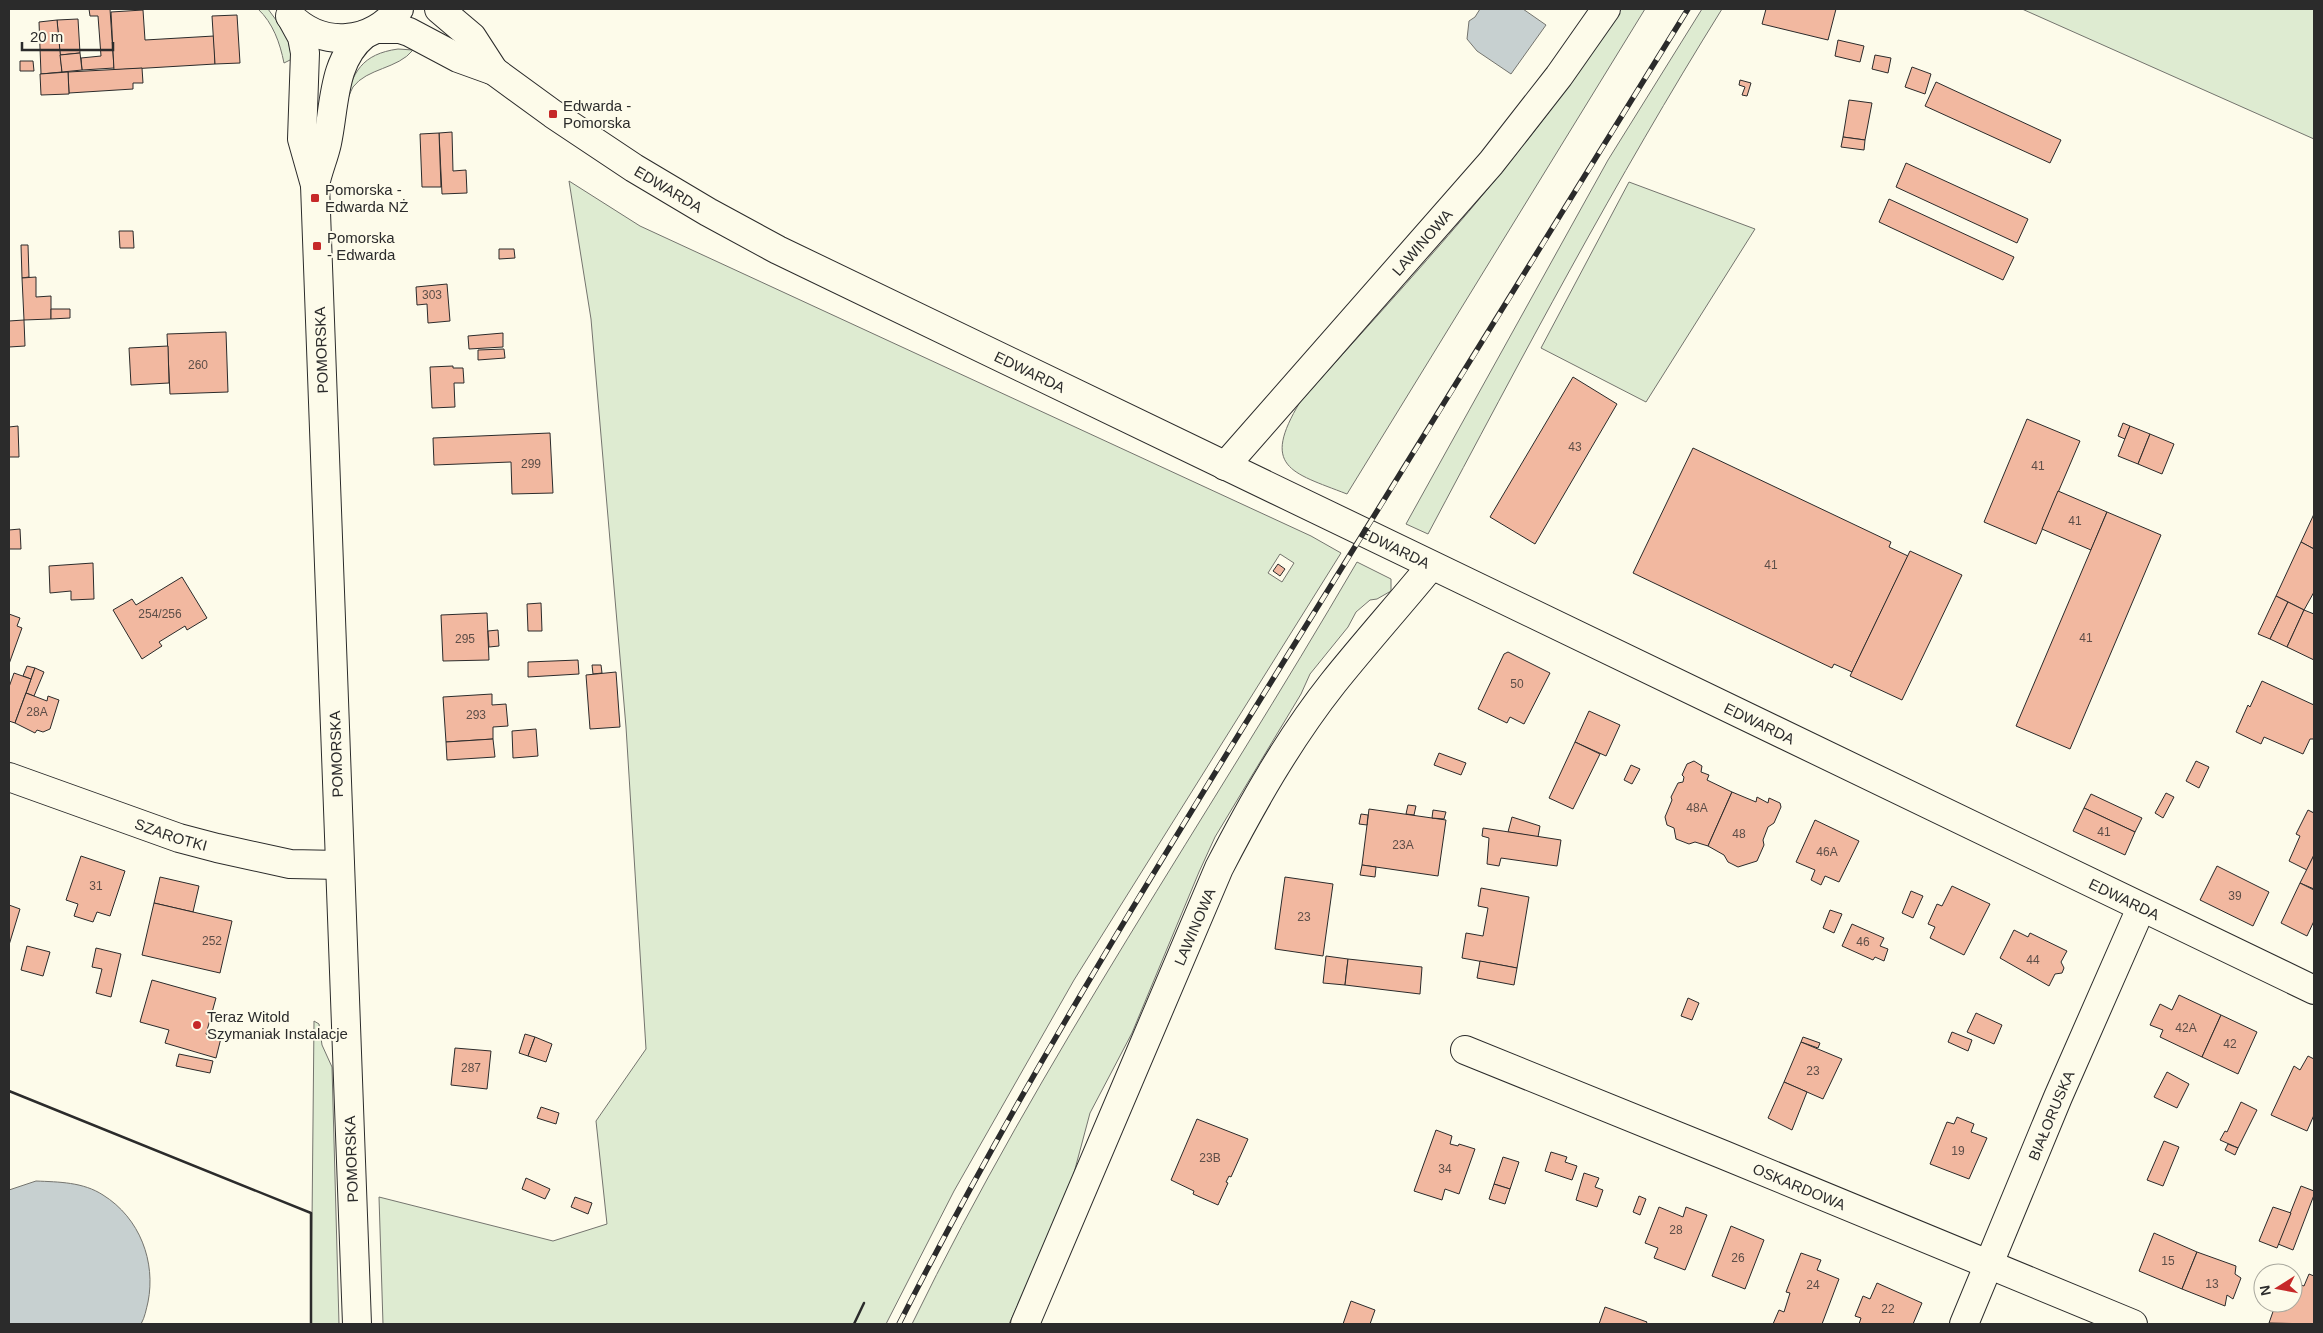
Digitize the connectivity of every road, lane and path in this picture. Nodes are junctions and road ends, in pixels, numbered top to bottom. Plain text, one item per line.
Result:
1 (400, 9) edge
2 (439, 9) edge
3 (1606, 9) edge
4 (288, 13) edge
5 (371, 32) junction
6 (494, 71) junction
7 (315, 184) junction
8 (1225, 466) junction
9 (1431, 566) junction
10 (9, 777) edge
11 (340, 865) junction
12 (2141, 908) junction
13 (2314, 990) edge
14 (1464, 1050) dead end
15 (1989, 1264) junction
16 (357, 1324) edge
17 (1025, 1324) edge
18 (1964, 1324) edge
19 (2133, 1324) edge

1 - 5 street, POMORSKA
2 - 6 street, EDWARDA
3 - 8 street, LAWINOWA
4 - 5 street, EDWARDA
4 - 7 street, POMORSKA
5 - 6 street, EDWARDA
5 - 7 street, POMORSKA
6 - 8 street, EDWARDA
7 - 11 street, POMORSKA
8 - 9 street, EDWARDA
9 - 12 street, EDWARDA
9 - 17 street, LAWINOWA
10 - 11 street, SZAROTKI
11 - 16 street, POMORSKA
12 - 13 street, EDWARDA
12 - 15 street, BIAŁORUSKA
14 - 15 street, OSKARDOWA
15 - 18 street, BIAŁORUSKA
15 - 19 street, OSKARDOWA

